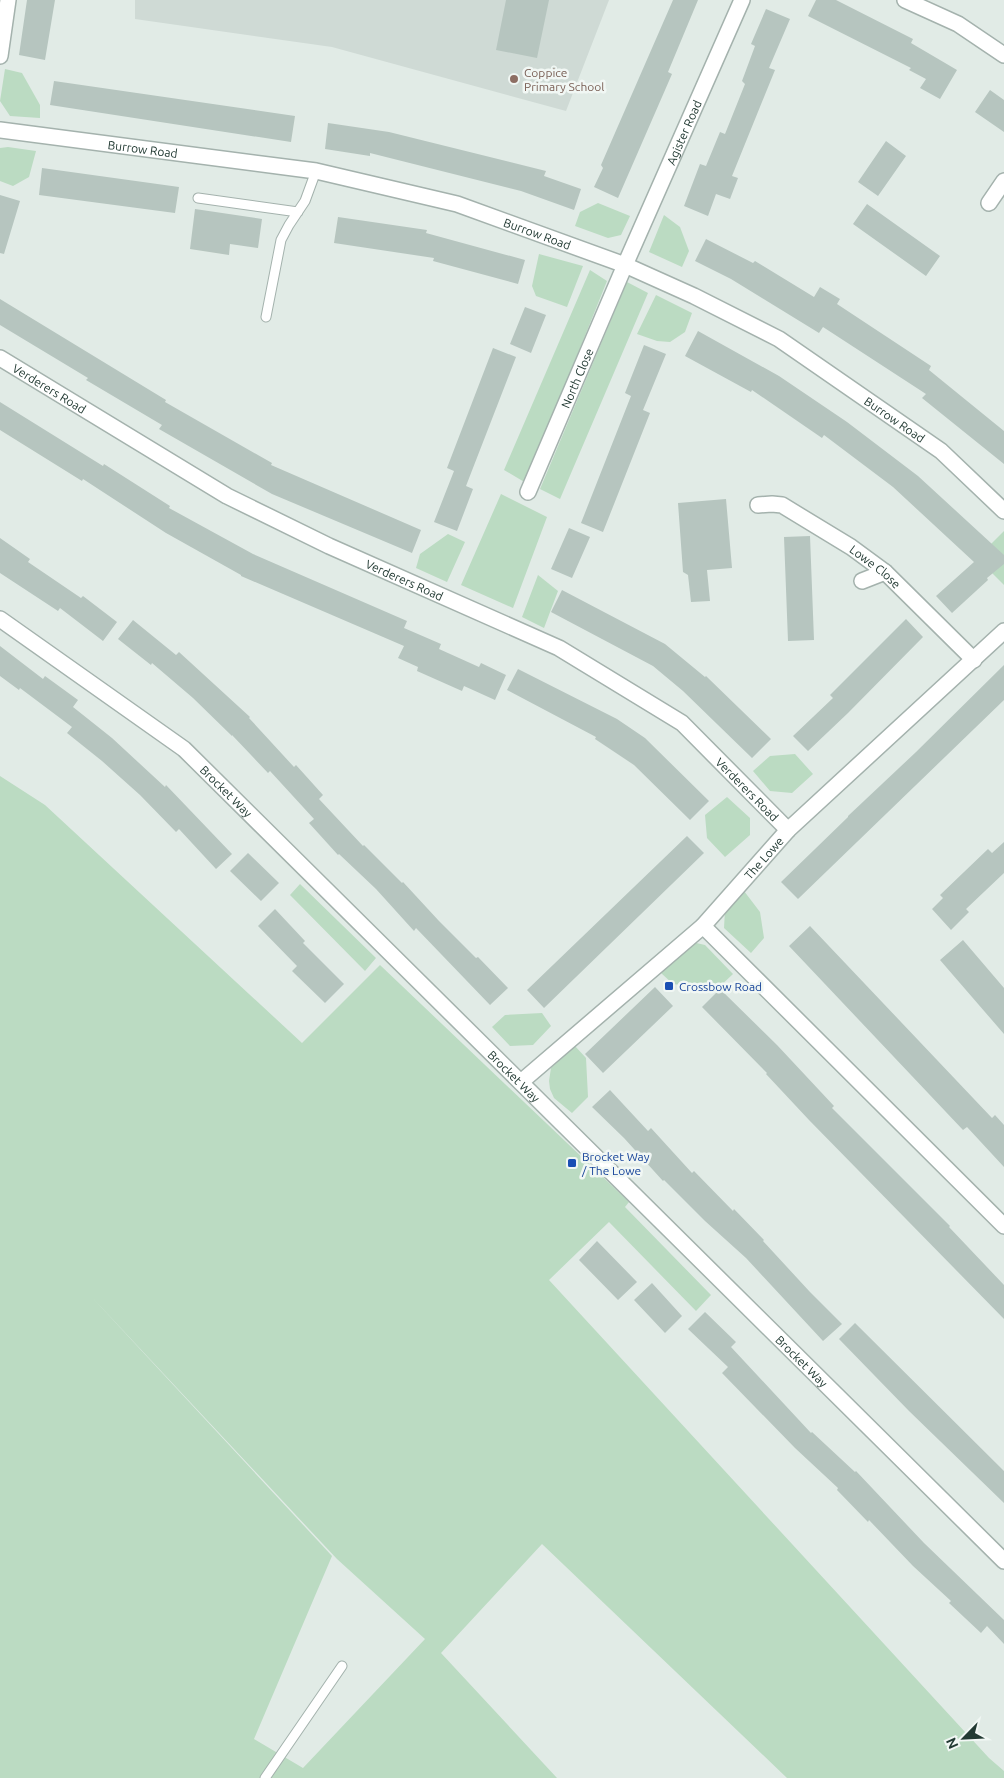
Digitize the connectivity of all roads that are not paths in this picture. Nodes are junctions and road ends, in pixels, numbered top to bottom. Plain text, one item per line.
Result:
1 (8, 0) edge
2 (742, 0) edge
3 (906, 0) edge
4 (0, 56) edge
5 (1004, 56) edge
6 (0, 130) edge
7 (316, 171) junction
8 (1004, 182) edge
9 (198, 198) dead end
10 (989, 203) dead end
11 (298, 212) junction
12 (625, 265) junction
13 (266, 317) dead end
14 (0, 358) edge
15 (528, 492) dead end
16 (758, 506) dead end
17 (1004, 511) edge
18 (885, 572) junction
19 (862, 581) dead end
20 (0, 620) edge
21 (1004, 631) edge
22 (974, 660) junction
23 (788, 830) junction
24 (703, 926) junction
25 (521, 1082) junction
26 (1004, 1226) edge
27 (1004, 1561) edge
28 (342, 1666) dead end
29 (265, 1778) edge

1 - 4 street
2 - 12 street, Agister Road
3 - 5 street
6 - 7 street, Burrow Road
7 - 11 lane
7 - 12 street, Burrow Road
8 - 10 street
9 - 11 lane
11 - 13 lane
12 - 15 street, North Close
12 - 17 street, Burrow Road
14 - 23 street, Verderers Road
16 - 18 street, Lowe Close
18 - 19 street
18 - 22 street, Lowe Close
20 - 25 street, Brocket Way
21 - 22 street, The Lowe
22 - 23 street, The Lowe
23 - 24 street, The Lowe
24 - 25 street, The Lowe
24 - 26 street
25 - 27 street, Brocket Way
28 - 29 lane

